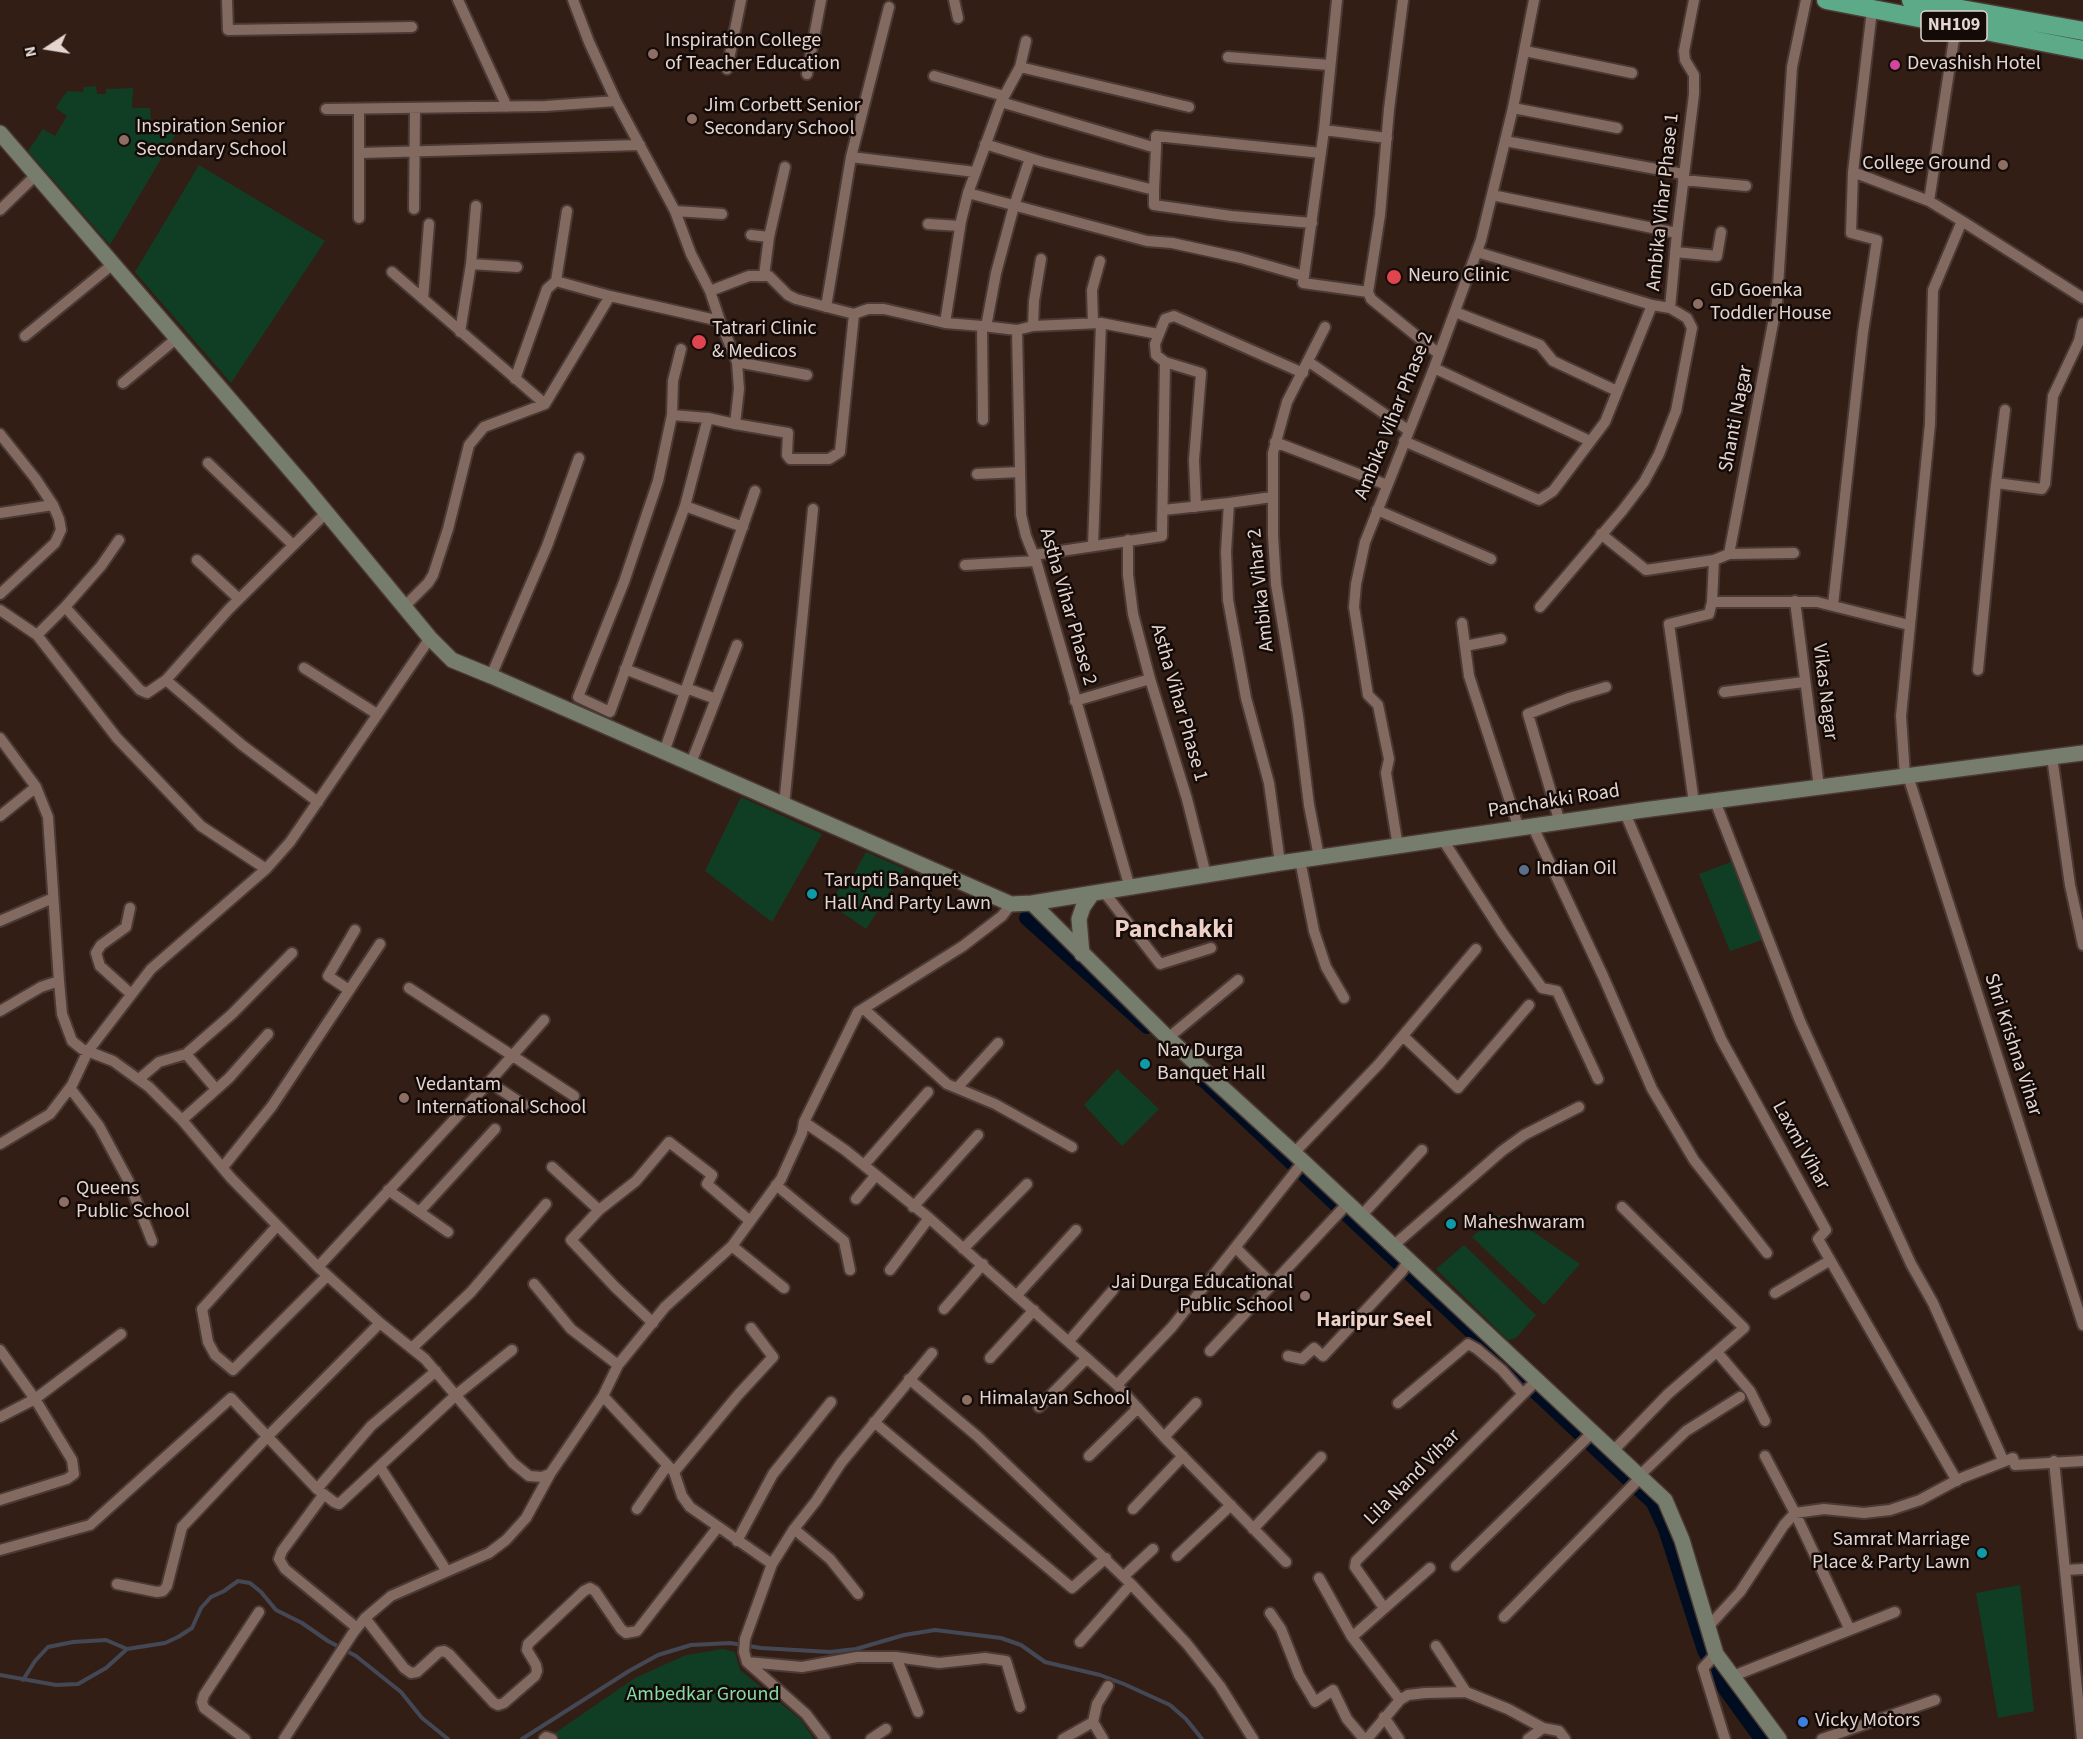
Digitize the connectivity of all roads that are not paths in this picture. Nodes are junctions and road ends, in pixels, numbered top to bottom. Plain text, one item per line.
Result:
1 (228, 0) edge
2 (458, 0) edge
3 (573, 0) edge
4 (741, 0) edge
5 (821, 0) edge
6 (954, 0) edge
7 (1336, 0) edge
8 (1403, 0) edge
9 (1534, 0) edge
10 (1694, 0) edge
11 (1806, 0) edge
12 (1826, 0) edge
13 (1911, 0) edge
14 (889, 7) dead end
15 (1872, 10) junction
16 (958, 18) dead end
17 (1956, 26) junction
18 (412, 27) dead end
19 (2083, 31) edge
20 (1026, 42) dead end
21 (2083, 50) edge
22 (1526, 51) junction
23 (1228, 57) dead end
24 (1329, 65) junction
25 (1020, 67) junction
26 (727, 69) dead end
27 (1632, 73) dead end
28 (807, 74) dead end
29 (934, 76) dead end
30 (1003, 99) junction
31 (616, 101) junction
32 (507, 107) junction
33 (1189, 107) dead end
34 (415, 108) junction
35 (1513, 108) junction
36 (326, 109) dead end
37 (359, 109) junction
38 (1617, 128) dead end
39 (1324, 130) junction
40 (0, 133) edge
41 (1387, 138) junction
42 (1505, 141) junction
43 (985, 144) junction
44 (640, 145) junction
45 (1156, 148) junction
46 (414, 152) junction
47 (360, 153) junction
48 (1321, 153) junction
49 (851, 157) junction
50 (1030, 158) junction
51 (785, 167) dead end
52 (975, 172) junction
53 (1853, 172) junction
54 (36, 175) junction
55 (1683, 177) junction
56 (1746, 186) dead end
57 (1154, 190) junction
58 (968, 193) junction
59 (1492, 195) junction
60 (1929, 201) junction
61 (1014, 206) junction
62 (476, 207) dead end
63 (414, 209) dead end
64 (0, 210) edge
65 (567, 211) dead end
66 (675, 211) junction
67 (722, 214) dead end
68 (359, 218) dead end
69 (1962, 221) junction
70 (1312, 223) junction
71 (429, 224) dead end
72 (928, 224) dead end
73 (960, 226) junction
74 (1721, 232) dead end
75 (1677, 233) junction
76 (751, 235) dead end
77 (769, 237) junction
78 (1477, 252) junction
79 (1675, 252) junction
80 (1041, 259) dead end
81 (1100, 261) dead end
82 (113, 264) junction
83 (471, 264) junction
84 (517, 267) dead end
85 (392, 272) dead end
86 (764, 276) junction
87 (1304, 276) junction
88 (556, 281) junction
89 (710, 291) junction
90 (1368, 292) junction
91 (610, 296) junction
92 (2083, 298) edge
93 (423, 299) junction
94 (1652, 305) junction
95 (826, 307) junction
96 (1670, 308) junction
97 (1455, 312) junction
98 (854, 314) junction
99 (720, 321) junction
100 (945, 322) junction
101 (1097, 323) junction
102 (2083, 323) edge
103 (1033, 326) junction
104 (984, 327) junction
105 (1325, 327) dead end
106 (1017, 330) junction
107 (460, 332) junction
108 (1158, 334) junction
109 (25, 336) dead end
110 (177, 338) junction
111 (681, 349) dead end
112 (1439, 354) junction
113 (737, 362) junction
114 (1165, 362) junction
115 (1309, 362) junction
116 (1434, 368) junction
117 (1303, 373) junction
118 (807, 375) dead end
119 (515, 379) junction
120 (123, 383) dead end
121 (1617, 391) junction
122 (545, 404) junction
123 (2005, 410) dead end
124 (672, 415) junction
125 (708, 418) junction
126 (983, 420) dead end
127 (735, 424) junction
128 (0, 434) edge
129 (1406, 435) junction
130 (1590, 441) junction
131 (1275, 442) junction
132 (579, 458) dead end
133 (208, 463) dead end
134 (1020, 472) junction
135 (977, 474) dead end
136 (1996, 483) junction
137 (1387, 485) junction
138 (755, 491) dead end
139 (1272, 497) junction
140 (1229, 503) junction
141 (53, 505) junction
142 (685, 506) junction
143 (1196, 507) junction
144 (813, 509) dead end
145 (1163, 510) junction
146 (1377, 510) junction
147 (0, 513) edge
148 (326, 513) junction
149 (743, 526) junction
150 (1601, 534) junction
151 (119, 540) dead end
152 (1128, 540) junction
153 (293, 545) junction
154 (1093, 546) junction
155 (1794, 553) dead end
156 (1729, 554) junction
157 (1035, 558) junction
158 (197, 560) dead end
159 (1491, 560) dead end
160 (1714, 560) junction
161 (965, 565) dead end
162 (0, 594) edge
163 (239, 598) junction
164 (1796, 601) junction
165 (1712, 602) junction
166 (1833, 605) junction
167 (65, 607) junction
168 (404, 607) junction
169 (1540, 607) dead end
170 (0, 610) edge
171 (1462, 623) dead end
172 (1909, 625) junction
173 (37, 635) junction
174 (430, 638) junction
175 (1501, 639) dead end
176 (737, 645) dead end
177 (1465, 646) junction
178 (304, 668) dead end
179 (625, 669) junction
180 (1978, 670) dead end
181 (491, 675) junction
182 (1150, 679) junction
183 (166, 680) junction
184 (1804, 682) junction
185 (1606, 687) dead end
186 (685, 690) junction
187 (1724, 692) dead end
188 (716, 699) junction
189 (1076, 701) junction
190 (377, 714) junction
191 (0, 738) edge
192 (664, 752) junction
193 (2083, 753) edge
194 (2052, 757) junction
195 (691, 763) junction
196 (1906, 776) junction
197 (36, 787) junction
198 (1818, 788) junction
199 (1714, 801) junction
200 (318, 802) junction
201 (1694, 803) junction
202 (784, 806) junction
203 (1625, 813) junction
204 (0, 816) edge
205 (1560, 823) junction
206 (1526, 828) junction
207 (1443, 840) junction
208 (1398, 847) junction
209 (1319, 857) junction
210 (1300, 860) junction
211 (1280, 863) junction
212 (266, 869) junction
213 (1206, 875) junction
214 (1130, 888) junction
215 (1098, 893) junction
216 (53, 898) junction
217 (1032, 903) junction
218 (1011, 904) junction
219 (130, 908) dead end
220 (0, 921) edge
221 (355, 930) dead end
222 (380, 944) dead end
223 (2083, 945) edge
224 (1211, 948) dead end
225 (1476, 949) dead end
226 (292, 953) dead end
227 (1082, 954) junction
228 (1238, 980) dead end
229 (58, 981) junction
230 (409, 988) dead end
231 (349, 990) junction
232 (131, 994) junction
233 (1344, 998) dead end
234 (1529, 1005) dead end
235 (864, 1009) junction
236 (0, 1011) edge
237 (544, 1020) dead end
238 (268, 1034) dead end
239 (1403, 1036) junction
240 (1168, 1038) junction
241 (998, 1042) dead end
242 (88, 1051) junction
243 (186, 1054) junction
244 (511, 1057) junction
245 (139, 1079) junction
246 (1598, 1079) dead end
247 (489, 1082) junction
248 (70, 1088) junction
249 (957, 1088) junction
250 (216, 1089) junction
251 (928, 1092) dead end
252 (574, 1096) dead end
253 (524, 1105) dead end
254 (1579, 1107) dead end
255 (183, 1120) junction
256 (804, 1122) junction
257 (495, 1130) dead end
258 (978, 1135) dead end
259 (0, 1144) edge
260 (1072, 1147) dead end
261 (1422, 1150) dead end
262 (1298, 1163) junction
263 (864, 1165) junction
264 (223, 1167) junction
265 (552, 1167) dead end
266 (876, 1174) junction
267 (1027, 1184) dead end
268 (776, 1185) junction
269 (388, 1190) junction
270 (856, 1199) dead end
271 (546, 1204) dead end
272 (913, 1207) junction
273 (1622, 1207) dead end
274 (1343, 1208) junction
275 (599, 1210) junction
276 (420, 1211) junction
277 (1361, 1216) junction
278 (929, 1218) junction
279 (750, 1221) junction
280 (277, 1226) junction
281 (1076, 1230) dead end
282 (448, 1232) dead end
283 (152, 1241) dead end
284 (1393, 1245) junction
285 (732, 1246) junction
286 (1236, 1248) junction
287 (963, 1249) junction
288 (1767, 1253) dead end
289 (1829, 1261) junction
290 (982, 1264) junction
291 (1405, 1266) junction
292 (318, 1267) junction
293 (850, 1270) dead end
294 (890, 1270) dead end
295 (327, 1276) junction
296 (534, 1284) dead end
297 (1273, 1285) junction
298 (784, 1288) dead end
299 (1113, 1290) dead end
300 (1775, 1293) dead end
301 (1017, 1295) junction
302 (944, 1309) dead end
303 (1034, 1310) junction
304 (2081, 1313) edge
305 (380, 1323) junction
306 (653, 1323) junction
307 (2083, 1325) edge
308 (751, 1328) dead end
309 (121, 1334) dead end
310 (1069, 1341) junction
311 (412, 1348) junction
312 (0, 1350) edge
313 (512, 1350) dead end
314 (1210, 1351) dead end
315 (1717, 1352) junction
316 (932, 1353) dead end
317 (1288, 1356) dead end
318 (990, 1358) dead end
319 (1087, 1358) junction
320 (618, 1365) junction
321 (436, 1371) junction
322 (909, 1379) junction
323 (1118, 1385) junction
324 (1529, 1387) junction
325 (456, 1395) junction
326 (603, 1396) junction
327 (1740, 1397) dead end
328 (35, 1399) junction
329 (831, 1402) dead end
330 (1196, 1403) dead end
331 (1398, 1403) dead end
332 (1039, 1407) dead end
333 (1138, 1408) junction
334 (0, 1417) edge
335 (1765, 1421) dead end
336 (874, 1422) junction
337 (268, 1436) junction
338 (1164, 1437) junction
339 (1588, 1437) junction
340 (1613, 1451) junction
341 (1089, 1456) dead end
342 (1183, 1456) junction
343 (1765, 1456) dead end
344 (1321, 1457) dead end
345 (2003, 1460) junction
346 (2054, 1461) junction
347 (2083, 1461) edge
348 (380, 1467) junction
349 (671, 1469) junction
350 (550, 1474) junction
351 (1637, 1481) junction
352 (1957, 1481) junction
353 (320, 1492) junction
354 (0, 1500) edge
355 (1231, 1505) junction
356 (637, 1509) dead end
357 (1132, 1509) dead end
358 (1795, 1513) junction
359 (718, 1527) junction
360 (794, 1529) junction
361 (1253, 1529) junction
362 (737, 1541) junction
363 (1153, 1549) dead end
364 (0, 1550) edge
365 (1178, 1556) dead end
366 (1106, 1558) junction
367 (1286, 1562) dead end
368 (772, 1564) junction
369 (1456, 1566) dead end
370 (1430, 1568) dead end
371 (2083, 1569) edge
372 (447, 1570) junction
373 (2064, 1570) junction
374 (1318, 1578) dead end
375 (1127, 1580) junction
376 (117, 1584) dead end
377 (858, 1594) dead end
378 (1384, 1608) junction
379 (260, 1612) dead end
380 (1895, 1612) dead end
381 (1270, 1614) dead end
382 (1504, 1617) dead end
383 (365, 1618) junction
384 (1708, 1627) junction
385 (355, 1630) junction
386 (1850, 1630) junction
387 (1352, 1637) junction
388 (1080, 1642) dead end
389 (1436, 1646) dead end
390 (745, 1657) junction
391 (896, 1658) junction
392 (1711, 1659) junction
393 (1732, 1677) junction
394 (1108, 1686) dead end
395 (1466, 1692) junction
396 (1400, 1700) junction
397 (1935, 1700) dead end
398 (1020, 1707) dead end
399 (918, 1712) dead end
400 (1384, 1717) junction
401 (1093, 1722) junction
402 (1543, 1728) junction
403 (886, 1730) dead end
404 (285, 1738) edge
405 (245, 1739) edge
406 (544, 1739) edge
407 (552, 1739) edge
408 (825, 1739) edge
409 (871, 1739) edge
410 (1063, 1739) edge
411 (1103, 1739) edge
412 (1253, 1739) edge
413 (1366, 1739) edge
414 (1399, 1739) edge
415 (1528, 1739) edge
416 (1565, 1739) edge
417 (1725, 1739) edge
418 (1779, 1739) edge
419 (1822, 1739) edge
420 (2082, 1739) edge

1 - 18 street
2 - 32 street
3 - 31 street
4 - 26 street
5 - 28 street
6 - 16 street
7 - 24 street
8 - 41 street
9 - 22 street, Ambika Vihar Phase 2
10 - 55 street, Ambika Vihar Phase 1
11 - 156 street, Shanti Nagar
12 - 15 highway, NH109
13 - 19 highway, NH109
14 - 49 street
15 - 17 highway, NH109
15 - 53 street
17 - 21 highway, NH109
17 - 60 street
20 - 25 street
22 - 27 street
22 - 35 street, Ambika Vihar Phase 2
23 - 24 street
24 - 39 street
25 - 30 street
25 - 33 street
29 - 30 street
30 - 43 street
30 - 45 street
31 - 32 street
31 - 44 street
32 - 34 street
34 - 37 street
34 - 46 street
35 - 38 street
35 - 42 street, Ambika Vihar Phase 2
36 - 37 street
37 - 47 street
39 - 41 street
39 - 48 street
40 - 54 main road
41 - 90 street
42 - 55 street
42 - 59 street, Ambika Vihar Phase 2
43 - 50 street
43 - 52 street
44 - 46 street
44 - 66 street
45 - 48 street
45 - 57 street
46 - 47 street
46 - 63 street
47 - 68 street
48 - 70 street
49 - 52 street
49 - 95 street
50 - 57 street
50 - 61 street
51 - 77 street
52 - 58 street
53 - 60 street
53 - 166 street
54 - 64 street
54 - 82 main road
55 - 56 street
55 - 75 street, Ambika Vihar Phase 1
57 - 70 street
58 - 61 street
58 - 73 street
59 - 75 street
59 - 78 street, Ambika Vihar Phase 2
60 - 69 street
61 - 87 street
61 - 104 street
62 - 83 street
65 - 88 street
66 - 67 street
66 - 89 street
69 - 92 street
69 - 172 street, Shri Krishna Vihar
70 - 87 street
71 - 93 street
72 - 73 street
73 - 100 street
74 - 79 street
75 - 79 street, Ambika Vihar Phase 1
76 - 77 street
77 - 86 street
78 - 94 street
78 - 97 street, Ambika Vihar Phase 2
79 - 96 street, Ambika Vihar Phase 1
80 - 103 street
81 - 101 street
82 - 109 street
82 - 110 main road
83 - 84 street
83 - 107 street
85 - 93 street
86 - 89 street
86 - 95 street
87 - 90 street
88 - 91 street
88 - 119 street
89 - 99 street
90 - 112 street
91 - 99 street
91 - 122 street
93 - 107 street
94 - 96 street
94 - 121 street
95 - 98 street
96 - 150 street, Ambika Vihar Phase 1
97 - 112 street, Ambika Vihar Phase 2
97 - 121 street
98 - 100 street
98 - 127 street
99 - 113 street
100 - 104 street
101 - 103 street
101 - 108 street
101 - 154 street
102 - 136 street
103 - 106 street
104 - 106 street
104 - 126 street
105 - 115 street, Ambika Vihar 2
106 - 134 street, Astha Vihar Phase 2
107 - 119 street
108 - 114 street
108 - 117 street
110 - 120 street
110 - 148 main road
111 - 124 street
112 - 116 street, Ambika Vihar Phase 2
113 - 118 street
113 - 127 street
114 - 143 street
114 - 145 street
115 - 117 street, Ambika Vihar 2
115 - 129 street
116 - 129 street, Ambika Vihar Phase 2
116 - 130 street
117 - 131 street, Ambika Vihar 2
119 - 122 street
121 - 130 street
122 - 168 street
123 - 136 street
124 - 125 street
124 - 179 street
125 - 127 street
125 - 142 street
128 - 141 street
129 - 130 street
129 - 137 street, Ambika Vihar Phase 2
131 - 137 street
131 - 139 street, Ambika Vihar 2
132 - 181 street
133 - 153 street
134 - 135 street
134 - 157 street, Astha Vihar Phase 2
136 - 180 street
137 - 146 street, Ambika Vihar Phase 2
138 - 149 street
139 - 140 street
139 - 209 street, Ambika Vihar 2
140 - 143 street
140 - 211 street
141 - 147 street
141 - 162 street
142 - 149 street
142 - 179 street
143 - 145 street
144 - 202 street
145 - 152 street
146 - 159 street
146 - 208 street, Ambika Vihar Phase 2
148 - 153 street
148 - 168 main road
149 - 186 street
150 - 160 street
150 - 169 street, Ambika Vihar Phase 1
151 - 167 street
152 - 154 street
152 - 182 street, Astha Vihar Phase 1
153 - 163 street
154 - 157 street
155 - 156 street
156 - 160 street
157 - 161 street
157 - 189 street, Astha Vihar Phase 2
158 - 163 street
160 - 165 street
163 - 183 street
164 - 165 street
164 - 166 street
164 - 184 street, Vikas Nagar
165 - 201 street
166 - 172 street
167 - 173 street
167 - 183 street
168 - 174 main road
170 - 173 street
171 - 177 street
172 - 196 street, Shri Krishna Vihar
173 - 212 street
174 - 181 main road
174 - 190 street
175 - 177 street
176 - 188 street
177 - 206 street
178 - 190 street
179 - 186 street
181 - 192 main road
182 - 189 street
182 - 213 street, Astha Vihar Phase 1
183 - 200 street
184 - 187 street
184 - 198 street, Vikas Nagar
185 - 205 street
186 - 188 street
186 - 192 street
188 - 195 street
189 - 214 street, Astha Vihar Phase 2
190 - 200 street
191 - 197 street
192 - 195 main road
193 - 194 main road, Panchakki Road
194 - 196 main road, Panchakki Road
194 - 223 street
195 - 202 main road
196 - 198 main road, Panchakki Road
196 - 304 street, Shri Krishna Vihar
197 - 204 street
197 - 216 street
198 - 199 main road, Panchakki Road
199 - 201 main road, Panchakki Road
199 - 345 street
200 - 212 street
201 - 203 main road, Panchakki Road
202 - 218 main road
203 - 205 main road, Panchakki Road
203 - 289 street, Laxmi Vihar
205 - 206 main road, Panchakki Road
206 - 207 main road, Panchakki Road
206 - 288 street
207 - 208 main road, Panchakki Road
207 - 246 street
208 - 209 main road, Panchakki Road
209 - 210 main road, Panchakki Road
210 - 211 main road, Panchakki Road
210 - 233 street
211 - 213 main road, Panchakki Road
212 - 232 street
213 - 214 main road, Panchakki Road
214 - 215 main road, Panchakki Road
215 - 217 main road, Panchakki Road
215 - 224 street
215 - 227 main road
216 - 220 street
216 - 229 street
217 - 218 main road, Panchakki Road
217 - 227 main road
218 - 235 street
219 - 232 street
221 - 231 street
222 - 231 street
225 - 239 street
226 - 243 street
227 - 240 main road
228 - 240 street
229 - 236 street
229 - 242 street
230 - 244 street
231 - 264 street
232 - 242 street
234 - 239 street
235 - 249 street
235 - 256 street
237 - 244 street
238 - 250 street
239 - 262 street
240 - 262 main road
241 - 249 street
242 - 245 street
242 - 248 street
243 - 245 street
243 - 250 street
244 - 247 street
244 - 252 street
245 - 255 street
247 - 253 street
247 - 269 street
248 - 259 street
248 - 283 street
249 - 260 street
250 - 255 street
251 - 263 street
254 - 284 street
255 - 264 street
256 - 263 street
256 - 268 street
257 - 276 street
258 - 272 street
261 - 277 street
262 - 274 main road
262 - 286 street
263 - 266 street
264 - 280 street
265 - 275 street
266 - 270 street
266 - 272 street
267 - 287 street
268 - 279 street
268 - 293 street
269 - 276 street
269 - 292 street
271 - 311 street
272 - 278 street
273 - 315 street
274 - 277 main road
274 - 297 street
275 - 279 street
275 - 306 street
276 - 282 street
277 - 284 main road
278 - 287 street
278 - 294 street
279 - 285 street
280 - 292 street
280 - 295 street
281 - 301 street
284 - 291 main road
285 - 298 street
285 - 306 street
286 - 297 street
286 - 323 street
287 - 290 street
289 - 300 street
289 - 352 street, Laxmi Vihar
290 - 301 street
290 - 302 street
291 - 317 street
291 - 324 main road
292 - 295 street
295 - 305 street
296 - 320 street
297 - 314 street
299 - 310 street
301 - 303 street
303 - 310 street
303 - 318 street
304 - 307 street, Shri Krishna Vihar
305 - 311 street
305 - 337 street
306 - 320 street
308 - 349 street
309 - 328 street
310 - 319 street
311 - 321 street
312 - 328 street
313 - 325 street
315 - 335 street
315 - 340 street
316 - 322 street
319 - 323 street
319 - 332 street
320 - 326 street
321 - 325 street
321 - 353 street
322 - 336 street
322 - 366 street
323 - 333 street
324 - 331 street
324 - 339 main road
324 - 378 street, Lila Nand Vihar
325 - 348 street
325 - 350 street
326 - 349 street
326 - 350 street
327 - 351 street
328 - 334 street
328 - 354 street
329 - 362 street
330 - 338 street
333 - 338 street
333 - 341 street
336 - 360 street
336 - 366 street
337 - 353 street
337 - 364 street
337 - 376 street
338 - 342 street
339 - 340 main road
339 - 369 street
340 - 351 main road
342 - 355 street
342 - 357 street
343 - 358 street
344 - 361 street
345 - 346 street
345 - 352 street
346 - 347 street
346 - 373 street
348 - 353 street
348 - 372 street
349 - 356 street
349 - 359 street
350 - 372 street
351 - 382 street
351 - 384 main road
352 - 358 street
353 - 385 street
355 - 361 street
355 - 365 street
358 - 384 street
358 - 386 street
359 - 362 street
359 - 383 street
360 - 368 street
360 - 377 street
361 - 367 street
362 - 368 street
363 - 375 street
366 - 375 street
368 - 390 street
370 - 378 street
371 - 373 street
372 - 383 street
373 - 420 street
374 - 387 street
375 - 388 street
375 - 412 street
378 - 387 street
379 - 405 street
380 - 386 street
381 - 413 street
383 - 385 street
384 - 392 main road
385 - 404 street
386 - 393 street
387 - 396 street
389 - 395 street
390 - 391 street
390 - 408 street
391 - 398 street
391 - 399 street
392 - 393 main road
392 - 417 street
393 - 418 main road
394 - 401 street
395 - 396 street
395 - 402 street
396 - 400 street
397 - 419 street
400 - 413 street
400 - 414 street
401 - 410 street
401 - 411 street
402 - 415 street
402 - 416 street
403 - 409 street
406 - 407 street

